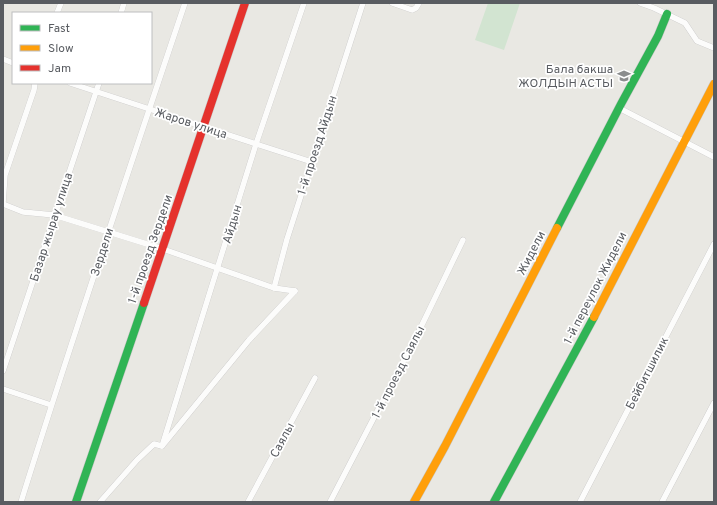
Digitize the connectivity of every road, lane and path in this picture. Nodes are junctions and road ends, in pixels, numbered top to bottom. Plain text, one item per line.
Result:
1 (185, 3) edge
2 (245, 3) edge
3 (304, 3) edge
4 (363, 3) edge
5 (392, 3) edge
6 (419, 3) edge
7 (640, 3) edge
8 (655, 6) edge
9 (667, 14) junction
10 (714, 48) edge
11 (35, 84) edge
12 (73, 84) edge
13 (99, 84) edge
14 (714, 84) edge
15 (96, 91) junction
16 (619, 108) junction
17 (149, 109) junction
18 (204, 126) junction
19 (684, 141) junction
20 (256, 144) junction
21 (714, 157) edge
22 (312, 162) junction
23 (3, 204) edge
24 (54, 214) junction
25 (108, 232) junction
26 (463, 240) dead end
27 (714, 244) edge
28 (163, 249) junction
29 (218, 268) junction
30 (274, 288) junction
31 (3, 371) edge
32 (315, 378) dead end
33 (3, 389) edge
34 (714, 403) edge
35 (51, 405) junction
36 (162, 446) junction
37 (21, 502) edge
38 (76, 502) edge
39 (100, 502) edge
40 (248, 502) edge
41 (330, 502) edge
42 (414, 502) edge
43 (494, 502) edge
44 (580, 502) edge
45 (662, 502) edge

1 - 17 street, Зердели
2 - 18 street, 1-й проезд Зердели
3 - 20 street, Айдын
4 - 22 street, 1-й проезд Айдын
5 - 6 street
7 - 8 street
8 - 9 street
9 - 10 street
9 - 16 street, Жидели
11 - 23 street
12 - 15 street, Жаров улица
13 - 15 street, Базар жырау улица
14 - 19 street, 1-й переулок Жидели
15 - 17 street, Жаров улица
15 - 24 street, Базар жырау улица
16 - 19 street
16 - 42 street, Жидели
17 - 18 street, Жаров улица
17 - 25 street, Зердели
18 - 20 street, Жаров улица
18 - 28 street, 1-й проезд Зердели
19 - 21 street
19 - 43 street, 1-й переулок Жидели
20 - 22 street, Жаров улица
20 - 29 street, Айдын
22 - 30 street, 1-й проезд Айдын
23 - 24 street
24 - 25 street
24 - 31 street, Базар жырау улица
25 - 28 street
25 - 35 street, Зердели
26 - 41 street, 1-й проезд Саялы
27 - 44 street, Бейбитшилик
28 - 29 street
28 - 38 street, 1-й проезд Зердели
29 - 30 street
29 - 36 street, Айдын
30 - 36 street
32 - 40 street, Саялы
33 - 35 street
34 - 45 street
35 - 37 street, Зердели
36 - 39 street

